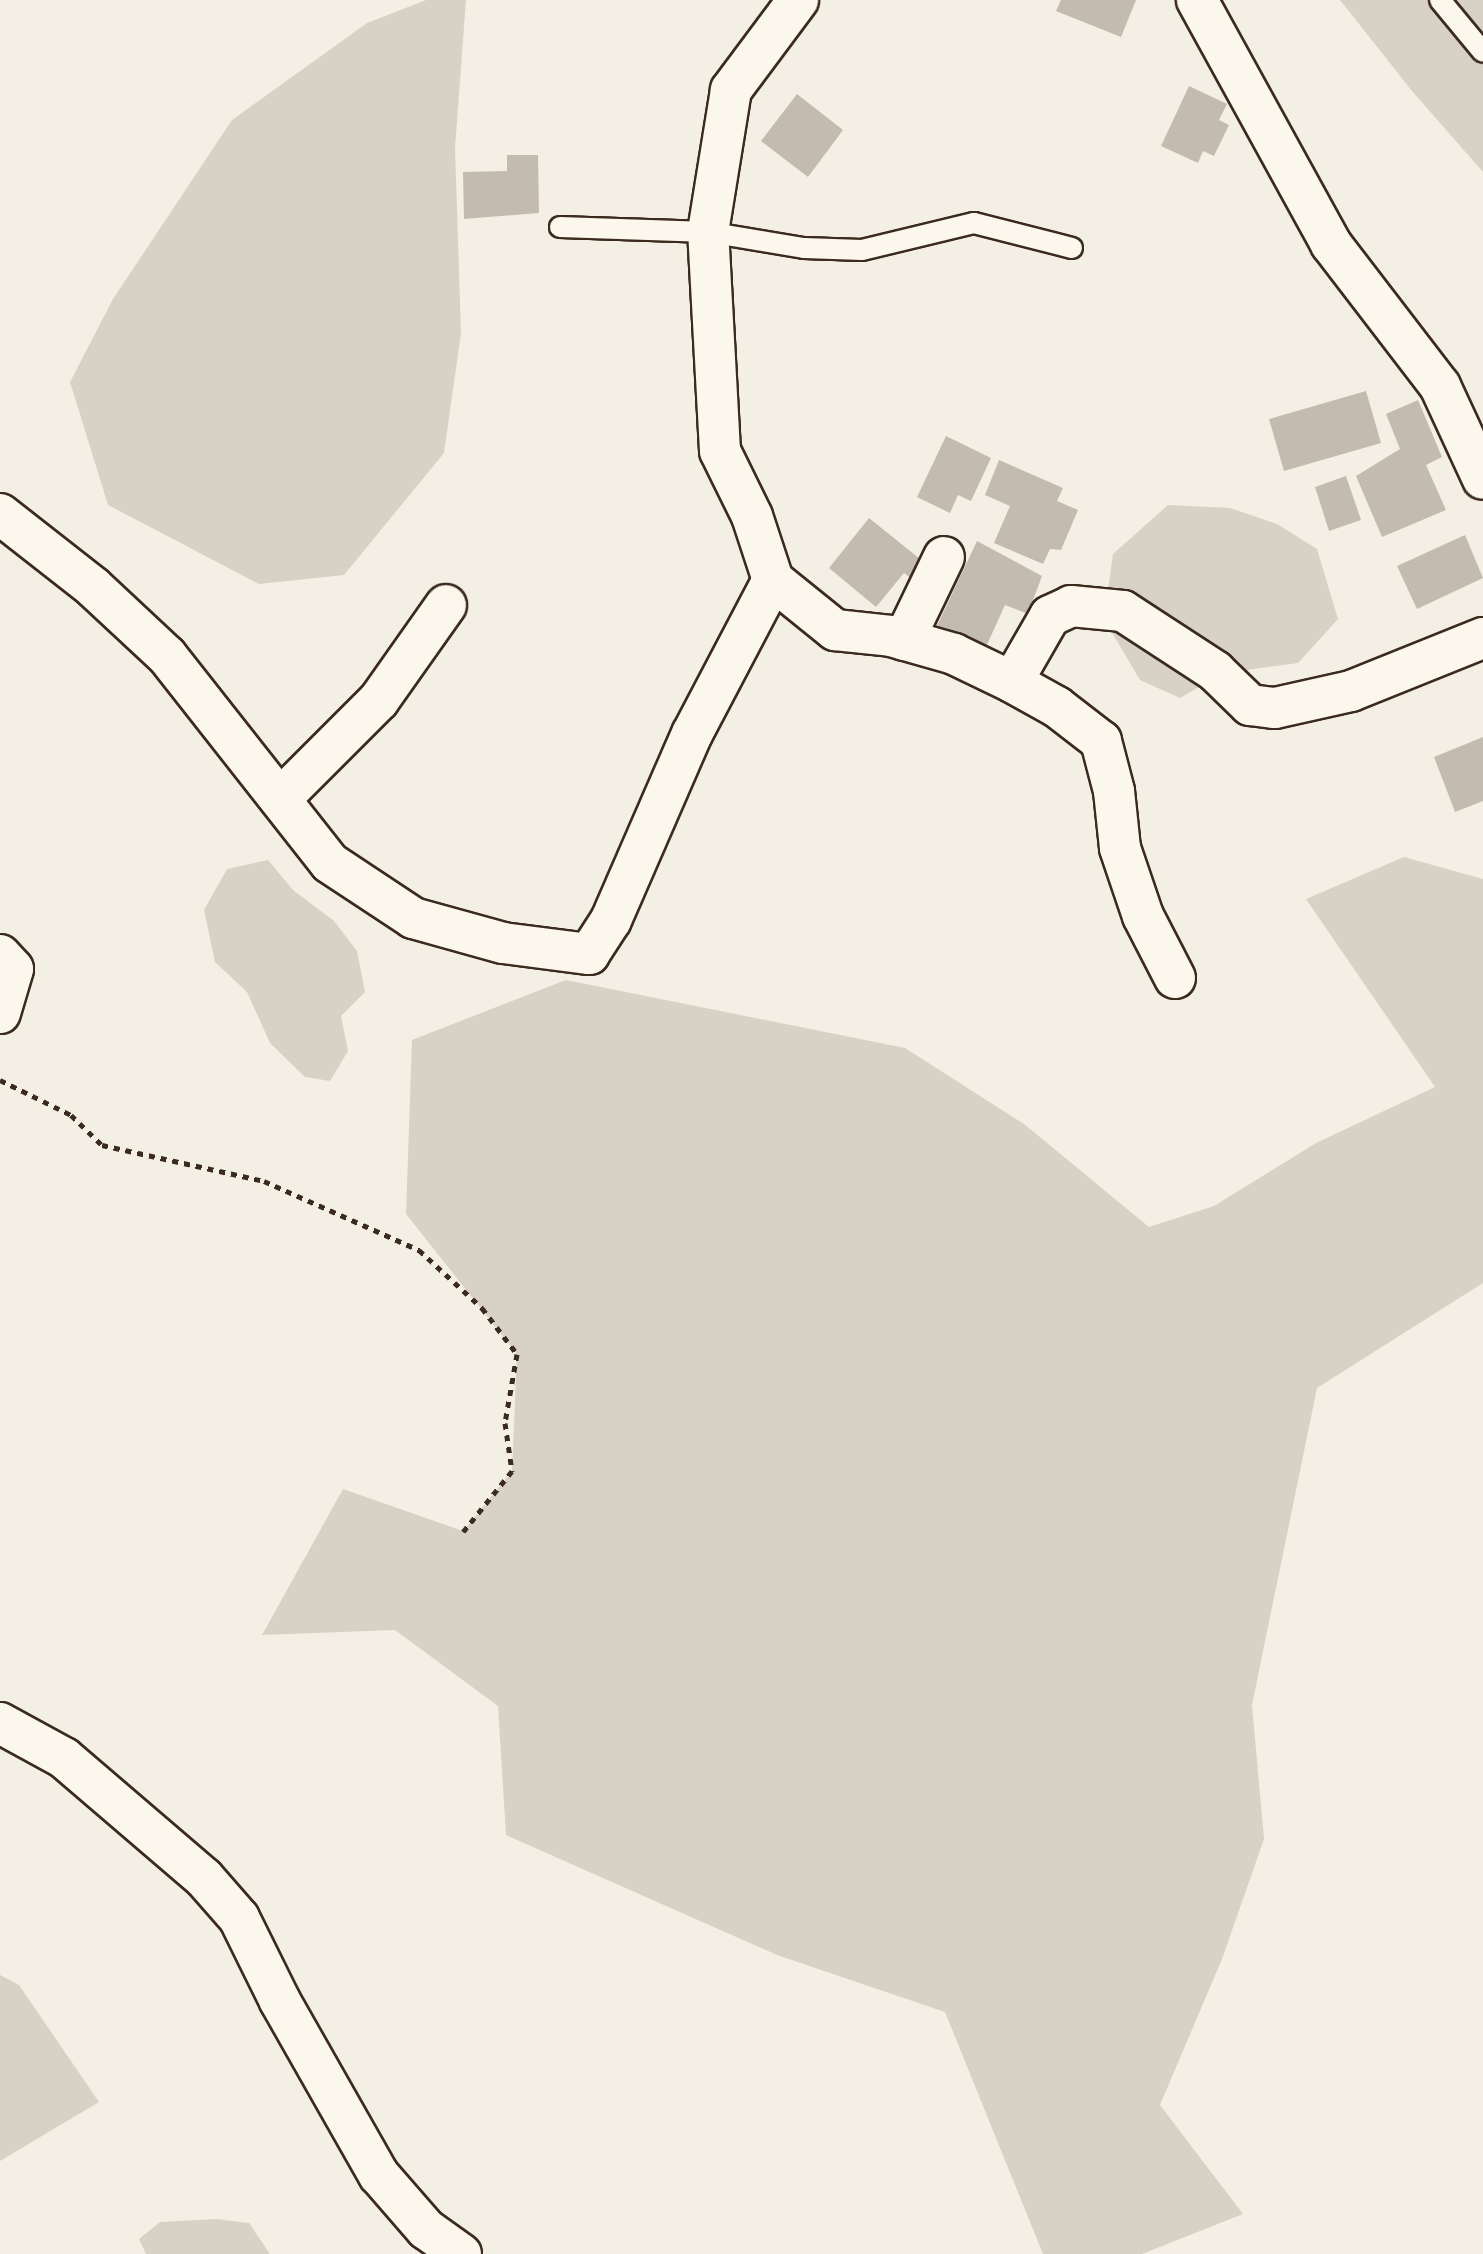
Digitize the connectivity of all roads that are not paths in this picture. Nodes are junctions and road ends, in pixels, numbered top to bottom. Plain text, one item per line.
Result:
1 (798, 0) edge
2 (1197, 0) edge
3 (1440, 0) edge
4 (1483, 52) edge
5 (560, 227) dead end
6 (708, 232) junction
7 (1072, 248) dead end
8 (1483, 479) edge
9 (0, 514) edge
10 (944, 557) dead end
11 (773, 580) junction
12 (446, 605) dead end
13 (1483, 638) edge
14 (904, 640) junction
15 (1012, 682) junction
16 (280, 799) junction
17 (0, 955) edge
18 (1175, 978) dead end
19 (0, 1013) edge
20 (0, 1723) edge
21 (461, 2254) edge

1 - 6 street
2 - 8 street
3 - 4 lane
5 - 6 lane
6 - 7 lane
6 - 11 street
9 - 16 street
10 - 14 street
11 - 14 street
11 - 16 street
12 - 16 street
13 - 15 street
14 - 15 street
15 - 18 street
17 - 19 street
20 - 21 street

